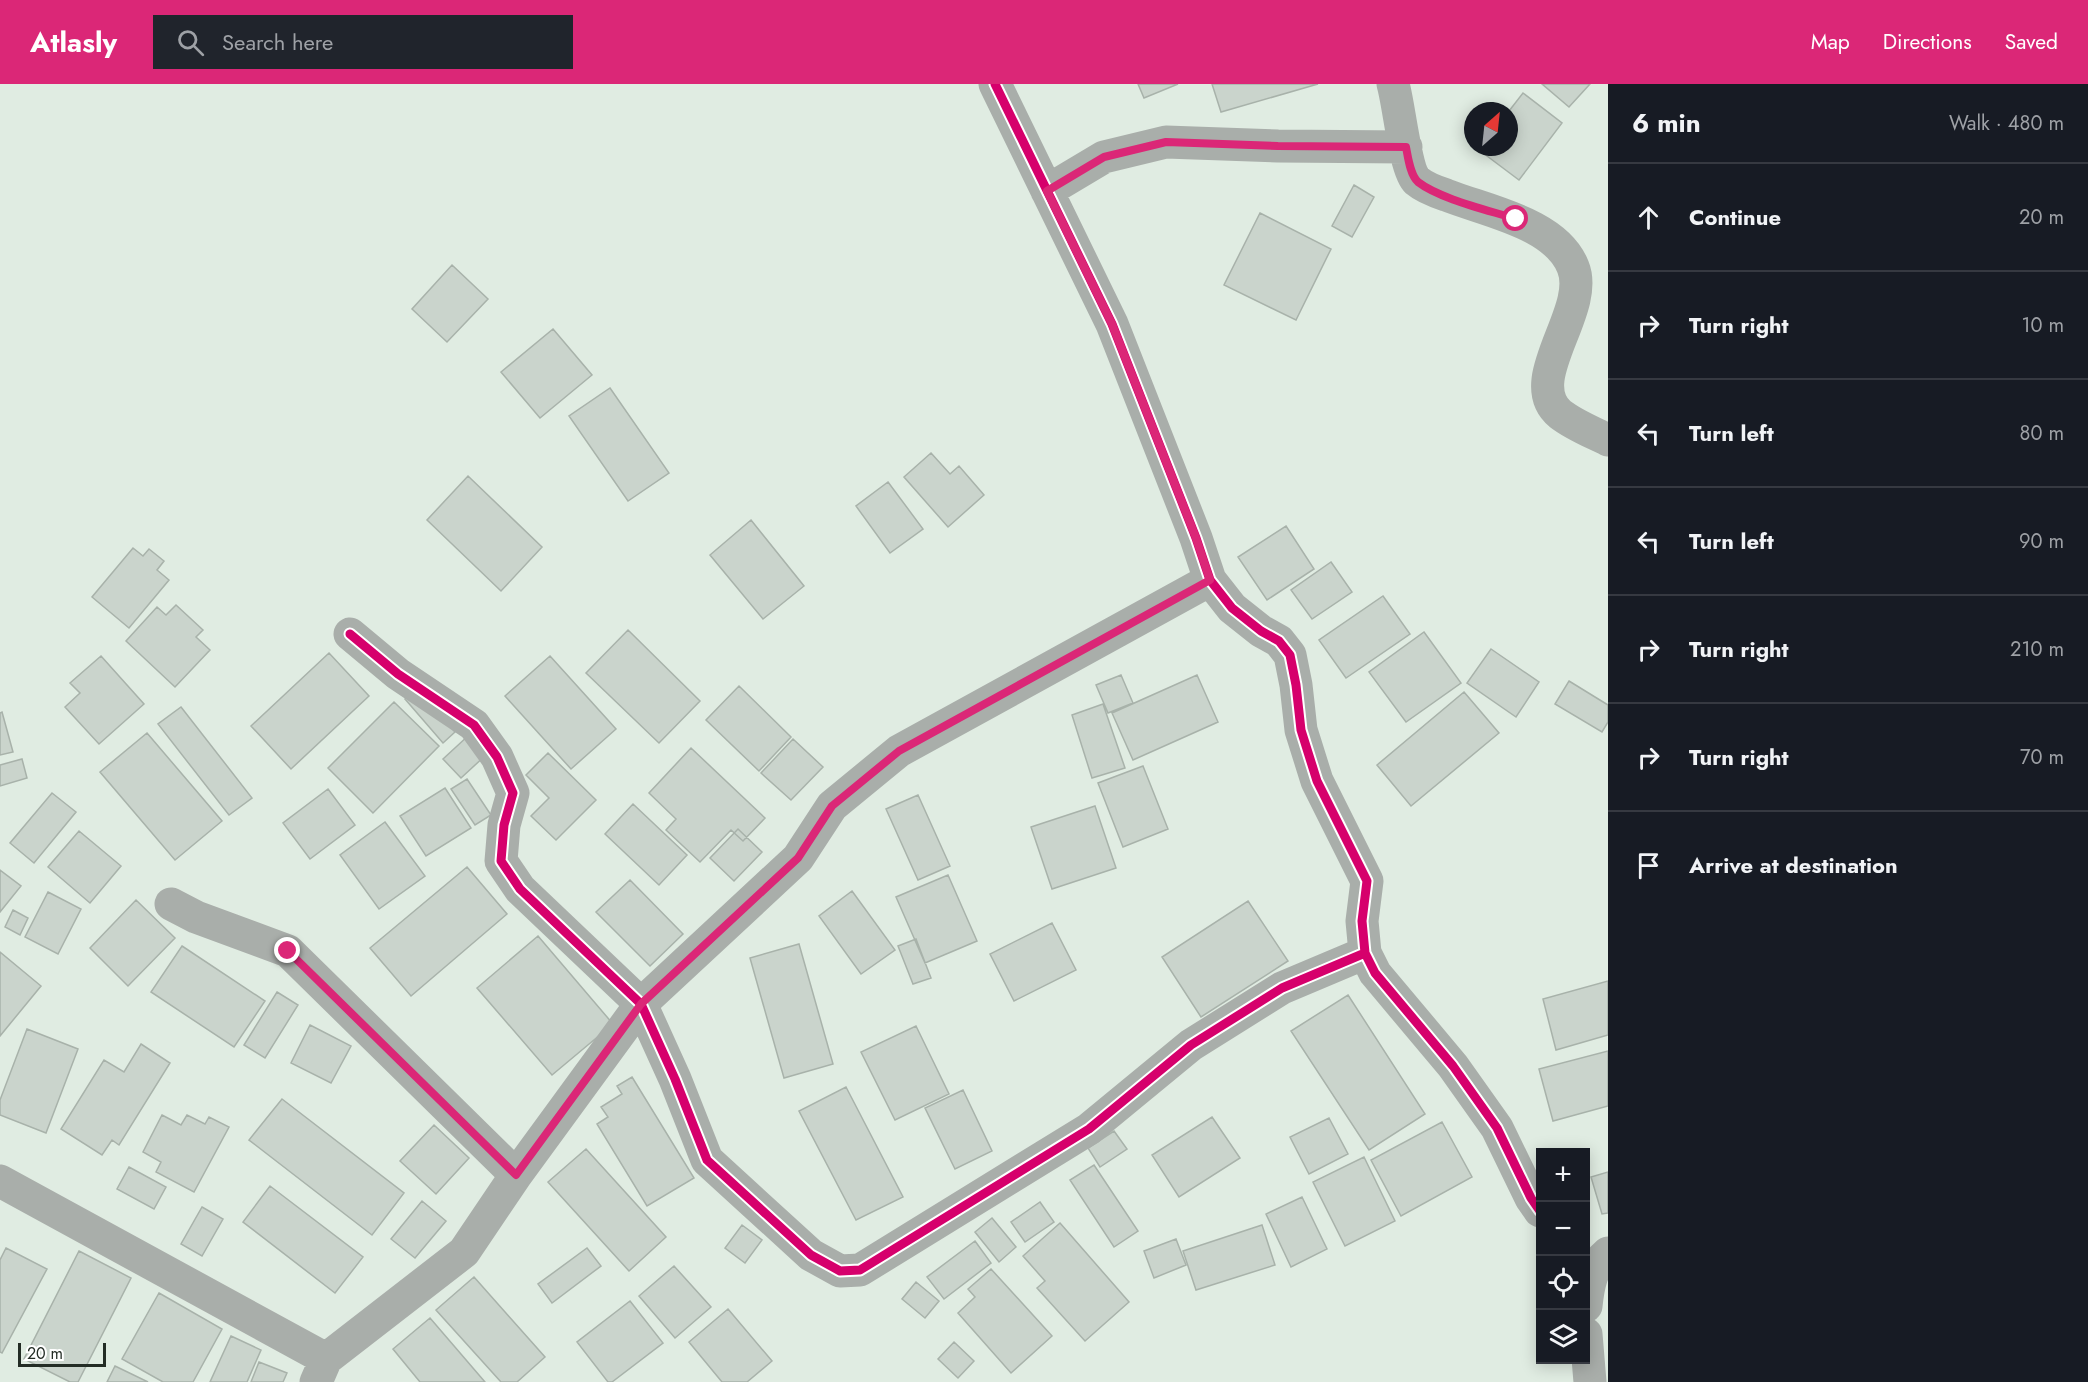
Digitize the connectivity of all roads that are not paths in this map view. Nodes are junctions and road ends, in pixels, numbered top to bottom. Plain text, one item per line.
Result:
1 (995, 84) edge
2 (1393, 84) edge
3 (1406, 147) junction
4 (1047, 191) junction
5 (1608, 440) edge
6 (1210, 580) junction
7 (350, 634) dead end
8 (171, 904) dead end
9 (1365, 953) junction
10 (641, 1004) junction
11 (516, 1175) junction
12 (0, 1181) edge
13 (1536, 1205) edge
14 (1608, 1254) edge
15 (1590, 1281) edge
16 (1588, 1364) edge
17 (321, 1370) edge
18 (1590, 1382) edge

1 - 4 street
2 - 3 street
3 - 4 street
3 - 5 street
4 - 6 street
6 - 9 street
6 - 10 street
7 - 10 street
8 - 11 street
9 - 10 street
9 - 13 street
10 - 11 street
11 - 17 street
12 - 17 street
14 - 15 street
16 - 18 street

